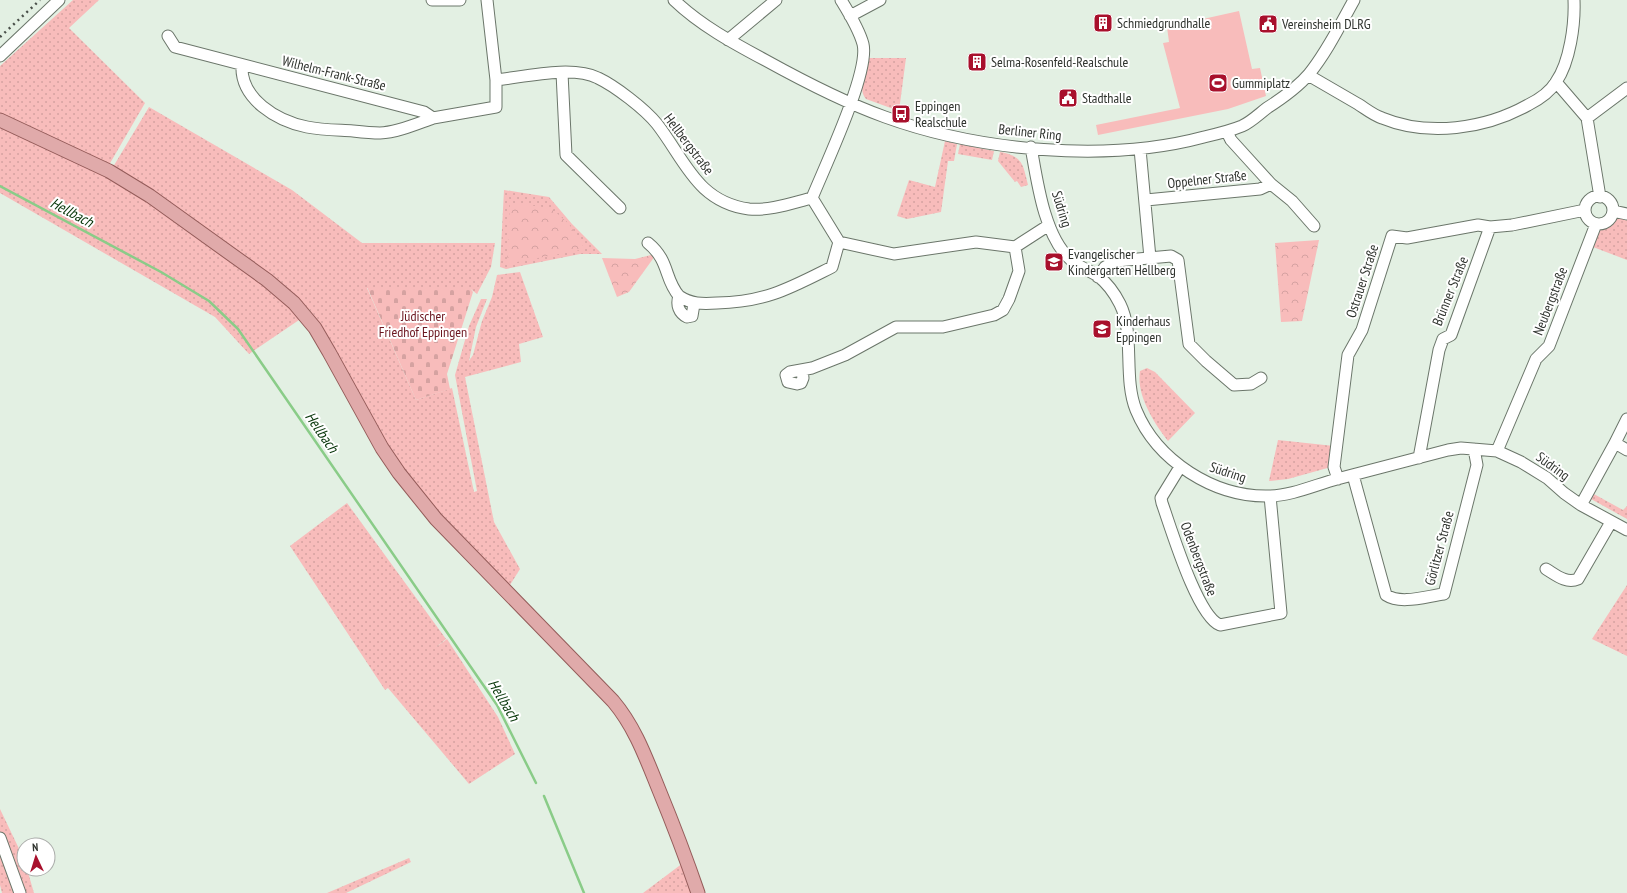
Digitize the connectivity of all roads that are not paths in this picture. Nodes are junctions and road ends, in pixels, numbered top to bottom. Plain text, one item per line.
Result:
1 (59, 0) edge
2 (432, 0) edge
3 (460, 0) edge
4 (487, 0) edge
5 (674, 0) edge
6 (776, 0) edge
7 (841, 0) edge
8 (880, 0) edge
9 (1354, 0) edge
10 (1574, 0) edge
11 (850, 16) junction
12 (168, 36) dead end
13 (728, 40) junction
14 (0, 56) edge
15 (242, 65) junction
16 (562, 73) junction
17 (1308, 75) junction
18 (496, 80) junction
19 (1556, 82) junction
20 (1627, 88) edge
21 (851, 102) junction
22 (433, 118) junction
23 (1587, 118) junction
24 (0, 120) edge
25 (1226, 132) junction
26 (1031, 147) junction
27 (1140, 149) junction
28 (1271, 184) junction
29 (1600, 197) junction
30 (812, 198) junction
31 (1146, 200) junction
32 (620, 208) dead end
33 (1585, 210) junction
34 (1613, 211) junction
35 (1627, 214) edge
36 (1596, 224) junction
37 (1049, 225) junction
38 (1314, 226) dead end
39 (1490, 227) junction
40 (839, 242) junction
41 (648, 243) dead end
42 (1015, 247) junction
43 (1150, 258) junction
44 (1098, 276) junction
45 (679, 296) junction
46 (694, 304) junction
47 (802, 370) dead end
48 (1261, 378) dead end
49 (1627, 419) edge
50 (1615, 443) junction
51 (1474, 449) junction
52 (1627, 450) edge
53 (1497, 451) junction
54 (1419, 458) junction
55 (1180, 466) junction
56 (1353, 475) junction
57 (1338, 479) junction
58 (1270, 496) junction
59 (1582, 505) junction
60 (1612, 522) junction
61 (1627, 530) edge
62 (1546, 569) dead end
63 (0, 838) edge
64 (20, 893) edge
65 (698, 893) edge

1 - 14 street
2 - 3 street
4 - 18 street
5 - 13 street, Berliner Ring
6 - 13 street
7 - 11 street
8 - 11 street
9 - 17 street, Berliner Ring
10 - 19 street
11 - 21 street
12 - 15 street, Wilhelm-Frank-Straße
13 - 21 street, Berliner Ring
15 - 22 street, Wilhelm-Frank-Straße
15 - 22 street
16 - 18 street, Hellbergstraße
16 - 30 street, Hellbergstraße
16 - 32 street
17 - 19 street
17 - 25 street, Berliner Ring
18 - 22 street
19 - 23 street
20 - 23 street
21 - 26 street, Berliner Ring
21 - 30 street
23 - 29 street
24 - 65 main road
25 - 27 street, Berliner Ring
25 - 28 street, Oppelner Straße
26 - 27 street, Berliner Ring
26 - 37 street, Südring
27 - 31 street
28 - 31 street, Oppelner Straße
28 - 38 street, Oppelner Straße
29 - 33 street
29 - 34 street
30 - 40 street
31 - 43 street
33 - 36 street
33 - 39 street, Ostrauer Straße
34 - 35 street
34 - 36 street
36 - 53 street, Neubergstraße
37 - 42 street
37 - 44 street, Südring
39 - 54 street, Brünner Straße
39 - 57 street, Ostrauer Straße
40 - 42 street
40 - 46 street
41 - 45 street
42 - 47 street
43 - 44 street
43 - 48 street
44 - 55 street, Südring
45 - 46 street
45 - 46 street
49 - 50 street
50 - 52 street
50 - 59 street
51 - 53 street, Südring
51 - 54 street, Südring
51 - 56 street, Görlitzer Straße
53 - 59 street, Südring
54 - 56 street, Südring
55 - 58 street, Südring
55 - 58 street, Odenbergstraße
56 - 57 street, Südring
57 - 58 street, Südring
59 - 60 street, Südring
60 - 61 street, Südring
60 - 62 street
63 - 64 street

